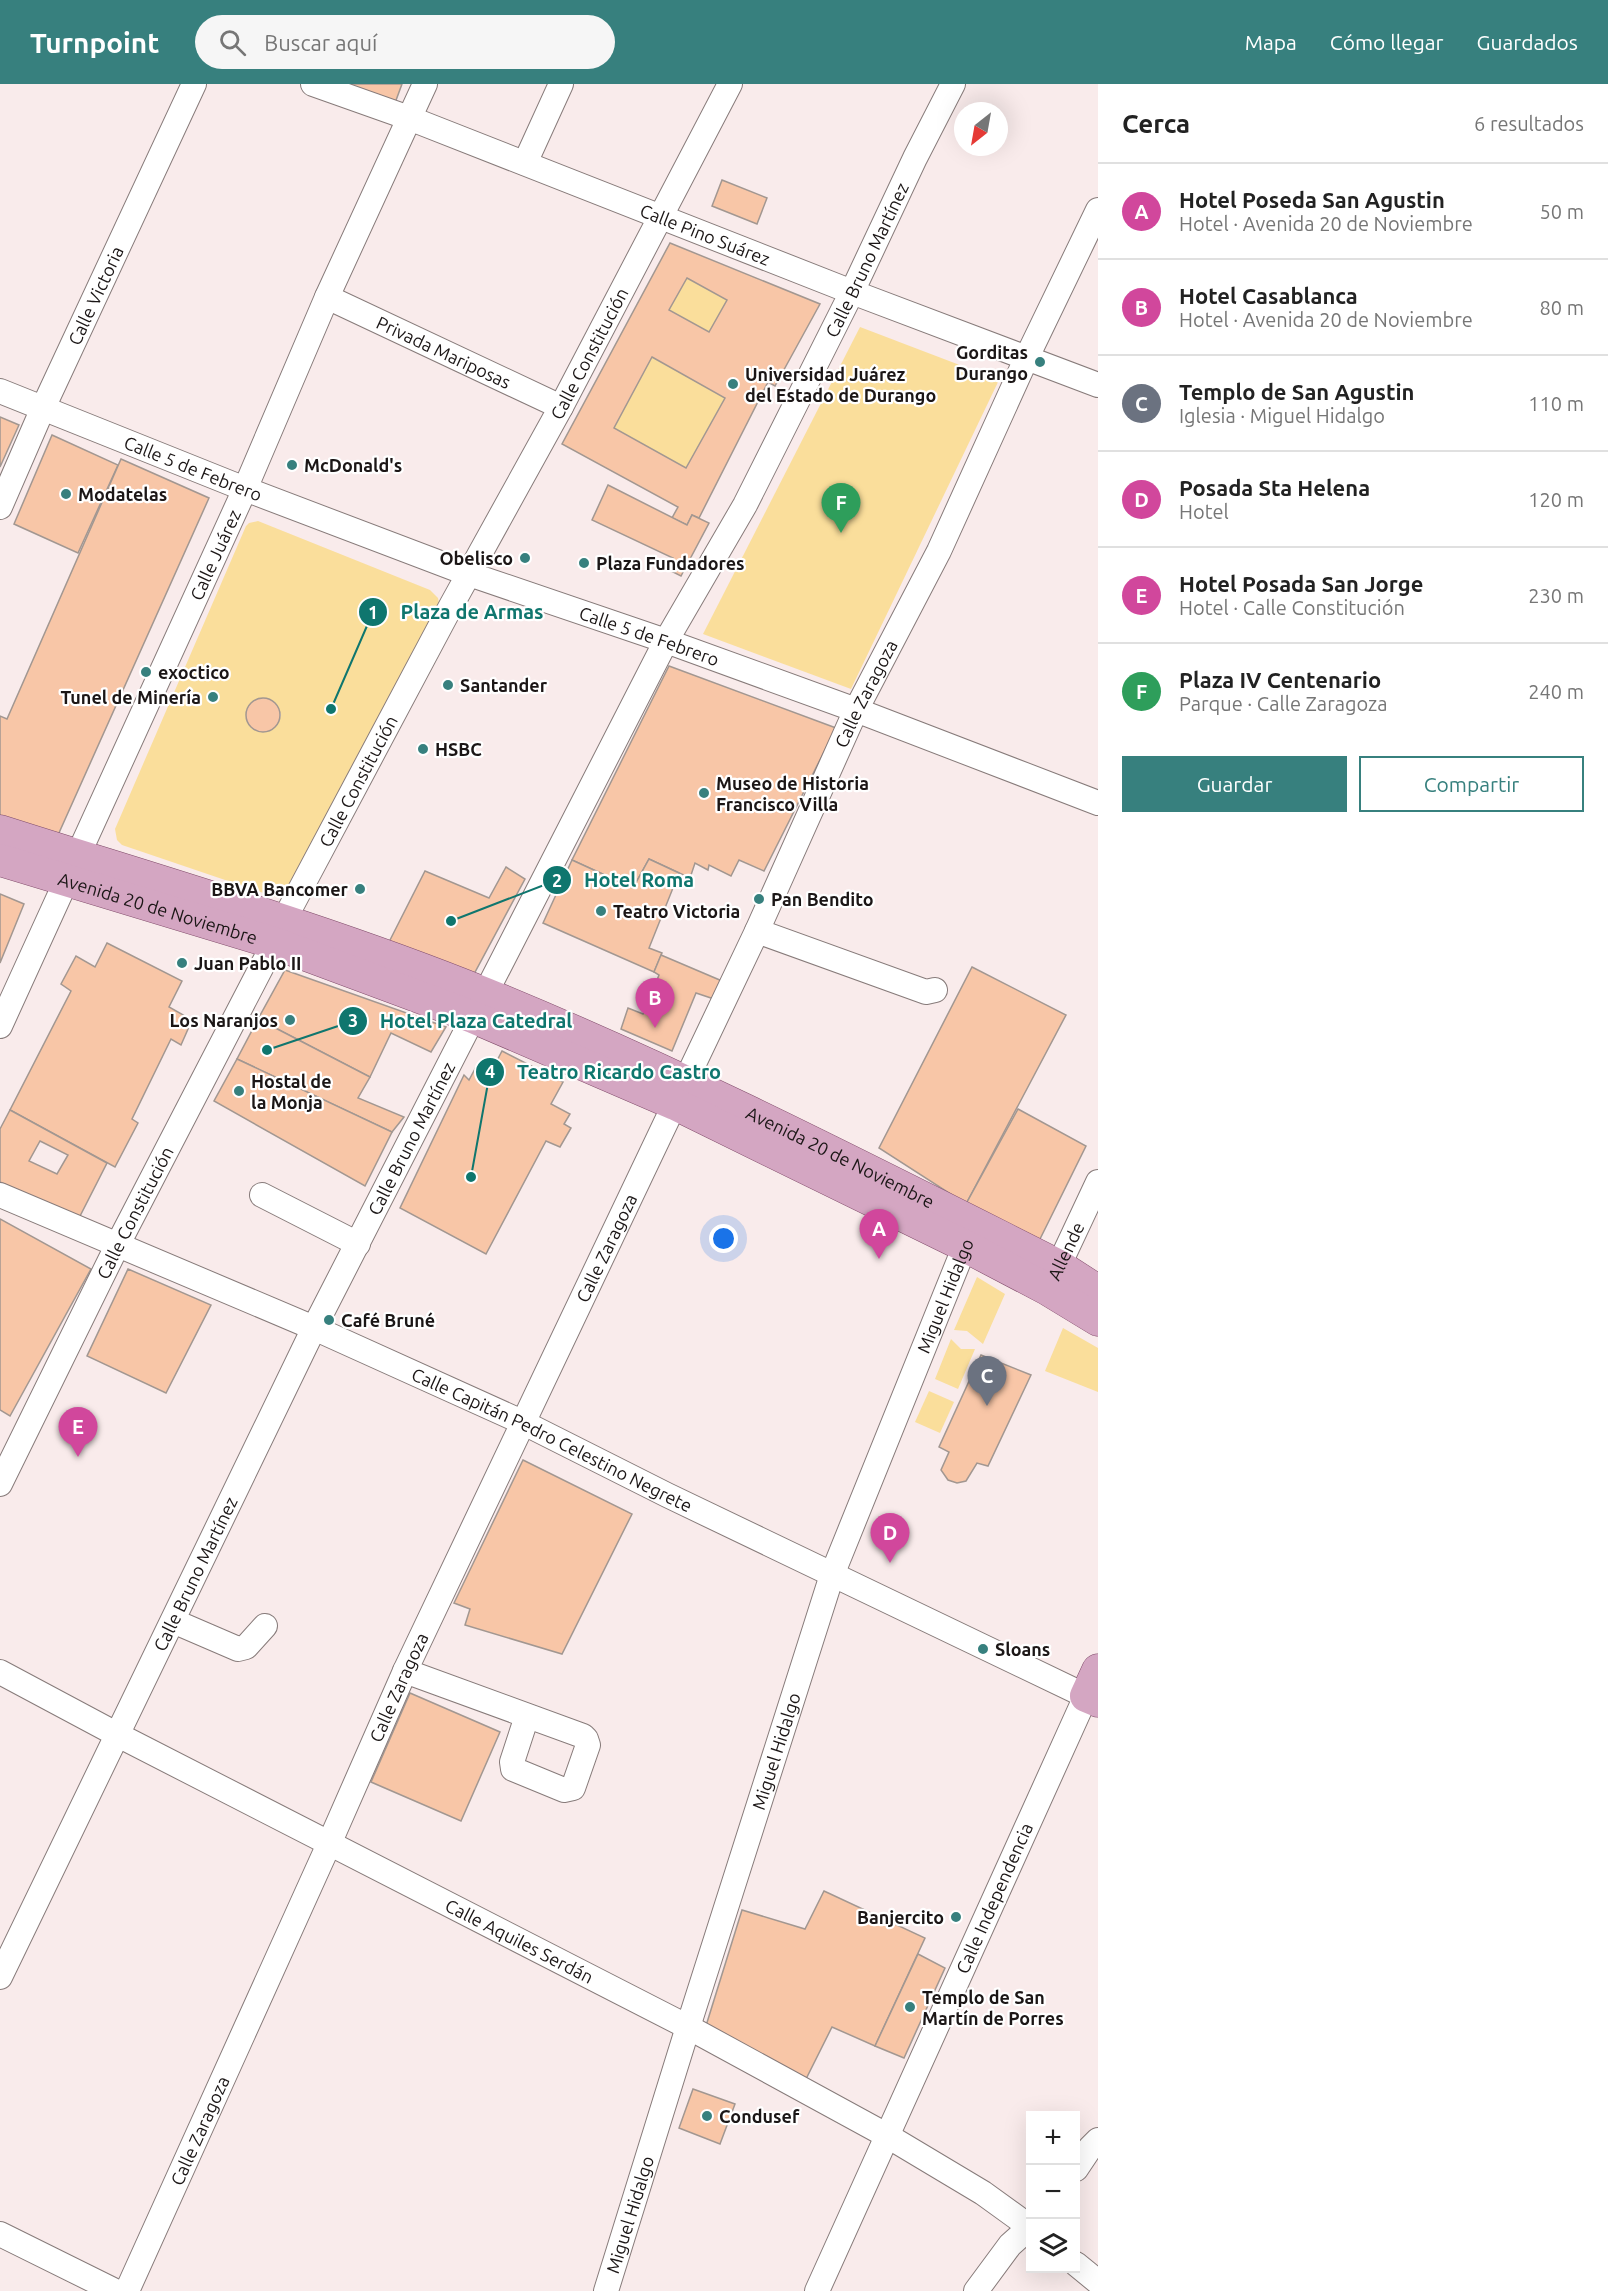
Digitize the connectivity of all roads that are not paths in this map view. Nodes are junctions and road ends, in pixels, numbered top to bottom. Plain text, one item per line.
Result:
1 (194, 84) edge
2 (314, 84) edge
3 (425, 84) edge
4 (561, 84) edge
5 (730, 84) edge
6 (954, 84) edge
7 (409, 118) junction
8 (525, 163) junction
9 (1098, 210) edge
10 (661, 216) junction
11 (852, 292) junction
12 (327, 297) junction
13 (1027, 357) junction
14 (1098, 385) edge
15 (0, 391) edge
16 (561, 407) junction
17 (43, 408) junction
18 (244, 489) junction
19 (0, 507) edge
20 (469, 574) junction
21 (666, 641) junction
22 (856, 710) junction
23 (1098, 803) edge
24 (0, 831) edge
25 (0, 860) edge
26 (73, 868) junction
27 (279, 931) junction
28 (757, 931) junction
29 (935, 990) dead end
30 (479, 1006) junction
31 (0, 1026) edge
32 (680, 1092) junction
33 (1098, 1182) edge
34 (0, 1195) edge
35 (262, 1196) dead end
36 (970, 1235) junction
37 (118, 1244) junction
38 (358, 1244) junction
39 (1053, 1277) junction
40 (1098, 1291) edge
41 (1098, 1320) edge
42 (314, 1328) junction
43 (522, 1422) junction
44 (0, 1484) edge
45 (832, 1575) junction
46 (173, 1621) junction
47 (265, 1626) dead end
48 (405, 1671) junction
49 (0, 1672) edge
50 (1094, 1689) edge
51 (527, 1716) dead end
52 (118, 1735) junction
53 (329, 1844) junction
54 (0, 1977) edge
55 (688, 2027) junction
56 (886, 2135) junction
57 (1098, 2140) edge
58 (1079, 2165) edge
59 (1026, 2224) edge
60 (1026, 2231) edge
61 (0, 2234) edge
62 (1080, 2267) edge
63 (1076, 2273) edge
64 (1098, 2282) edge
65 (115, 2291) edge
66 (127, 2291) edge
67 (606, 2291) edge
68 (817, 2291) edge
69 (976, 2291) edge
70 (1088, 2291) edge

1 - 17 street, Calle Victoria
2 - 7 street, Calle Pino Suárez
3 - 7 street, Calle Juárez
4 - 8 street
5 - 10 street, Calle Constitución
6 - 11 street, Calle Bruno Martínez
7 - 8 street, Calle Pino Suárez
7 - 12 street, Calle Juárez
8 - 10 street, Calle Pino Suárez
9 - 13 street, Calle Zaragoza
10 - 11 street, Calle Pino Suárez
10 - 16 street, Calle Constitución
11 - 13 street, Calle Pino Suárez
11 - 21 street, Calle Bruno Martínez
12 - 16 street, Privada Mariposas
12 - 18 street, Calle Juárez
13 - 14 street, Calle Pino Suárez
13 - 22 street, Calle Zaragoza
15 - 17 street, Calle 5 de Febrero
16 - 20 street, Calle Constitución
17 - 18 street, Calle 5 de Febrero
17 - 19 street, Calle Victoria
18 - 20 street, Calle 5 de Febrero
18 - 26 street, Calle Juárez
20 - 21 street, Calle 5 de Febrero
20 - 27 street, Calle Constitución
21 - 22 street, Calle 5 de Febrero
21 - 30 street, Calle Bruno Martínez
22 - 23 street, Calle 5 de Febrero
22 - 28 street, Calle Zaragoza
24 - 26 main road, Avenida 20 de Noviembre
25 - 26 main road, Avenida 20 de Noviembre
26 - 27 main road, Avenida 20 de Noviembre
26 - 31 street, Calle Juárez
27 - 30 main road, Avenida 20 de Noviembre
27 - 37 street, Calle Constitución
28 - 29 street
28 - 32 street, Calle Zaragoza
30 - 32 main road, Avenida 20 de Noviembre
30 - 38 street, Calle Bruno Martínez
32 - 36 main road, Avenida 20 de Noviembre
32 - 43 street, Calle Zaragoza
33 - 39 street, Allende
34 - 37 street, Calle Capitán Pedro Celestino Negrete
35 - 38 street
36 - 39 main road, Avenida 20 de Noviembre
36 - 45 street, Miguel Hidalgo
37 - 42 street, Calle Capitán Pedro Celestino Negrete
37 - 44 street, Calle Constitución
38 - 42 street, Calle Bruno Martínez
39 - 40 main road, Avenida 20 de Noviembre
39 - 41 main road, Avenida 20 de Noviembre
42 - 43 street, Calle Capitán Pedro Celestino Negrete
42 - 46 street, Calle Bruno Martínez
43 - 45 street, Calle Capitán Pedro Celestino Negrete
43 - 48 street, Calle Zaragoza
45 - 50 street, Calle Capitán Pedro Celestino Negrete
45 - 55 street, Miguel Hidalgo
46 - 47 street
46 - 52 street, Calle Bruno Martínez
48 - 51 street
48 - 53 street, Calle Zaragoza
49 - 52 street, Calle Aquiles Serdán
50 - 56 street, Calle Independencia
52 - 53 street, Calle Aquiles Serdán
52 - 54 street, Calle Bruno Martínez
53 - 55 street, Calle Aquiles Serdán
53 - 66 street, Calle Zaragoza
55 - 56 street, Calle Aquiles Serdán
55 - 67 street, Miguel Hidalgo
56 - 59 street, Calle Aquiles Serdán
56 - 68 street, Calle Independencia
57 - 58 street
60 - 69 street
61 - 65 street
62 - 64 street
63 - 70 street

